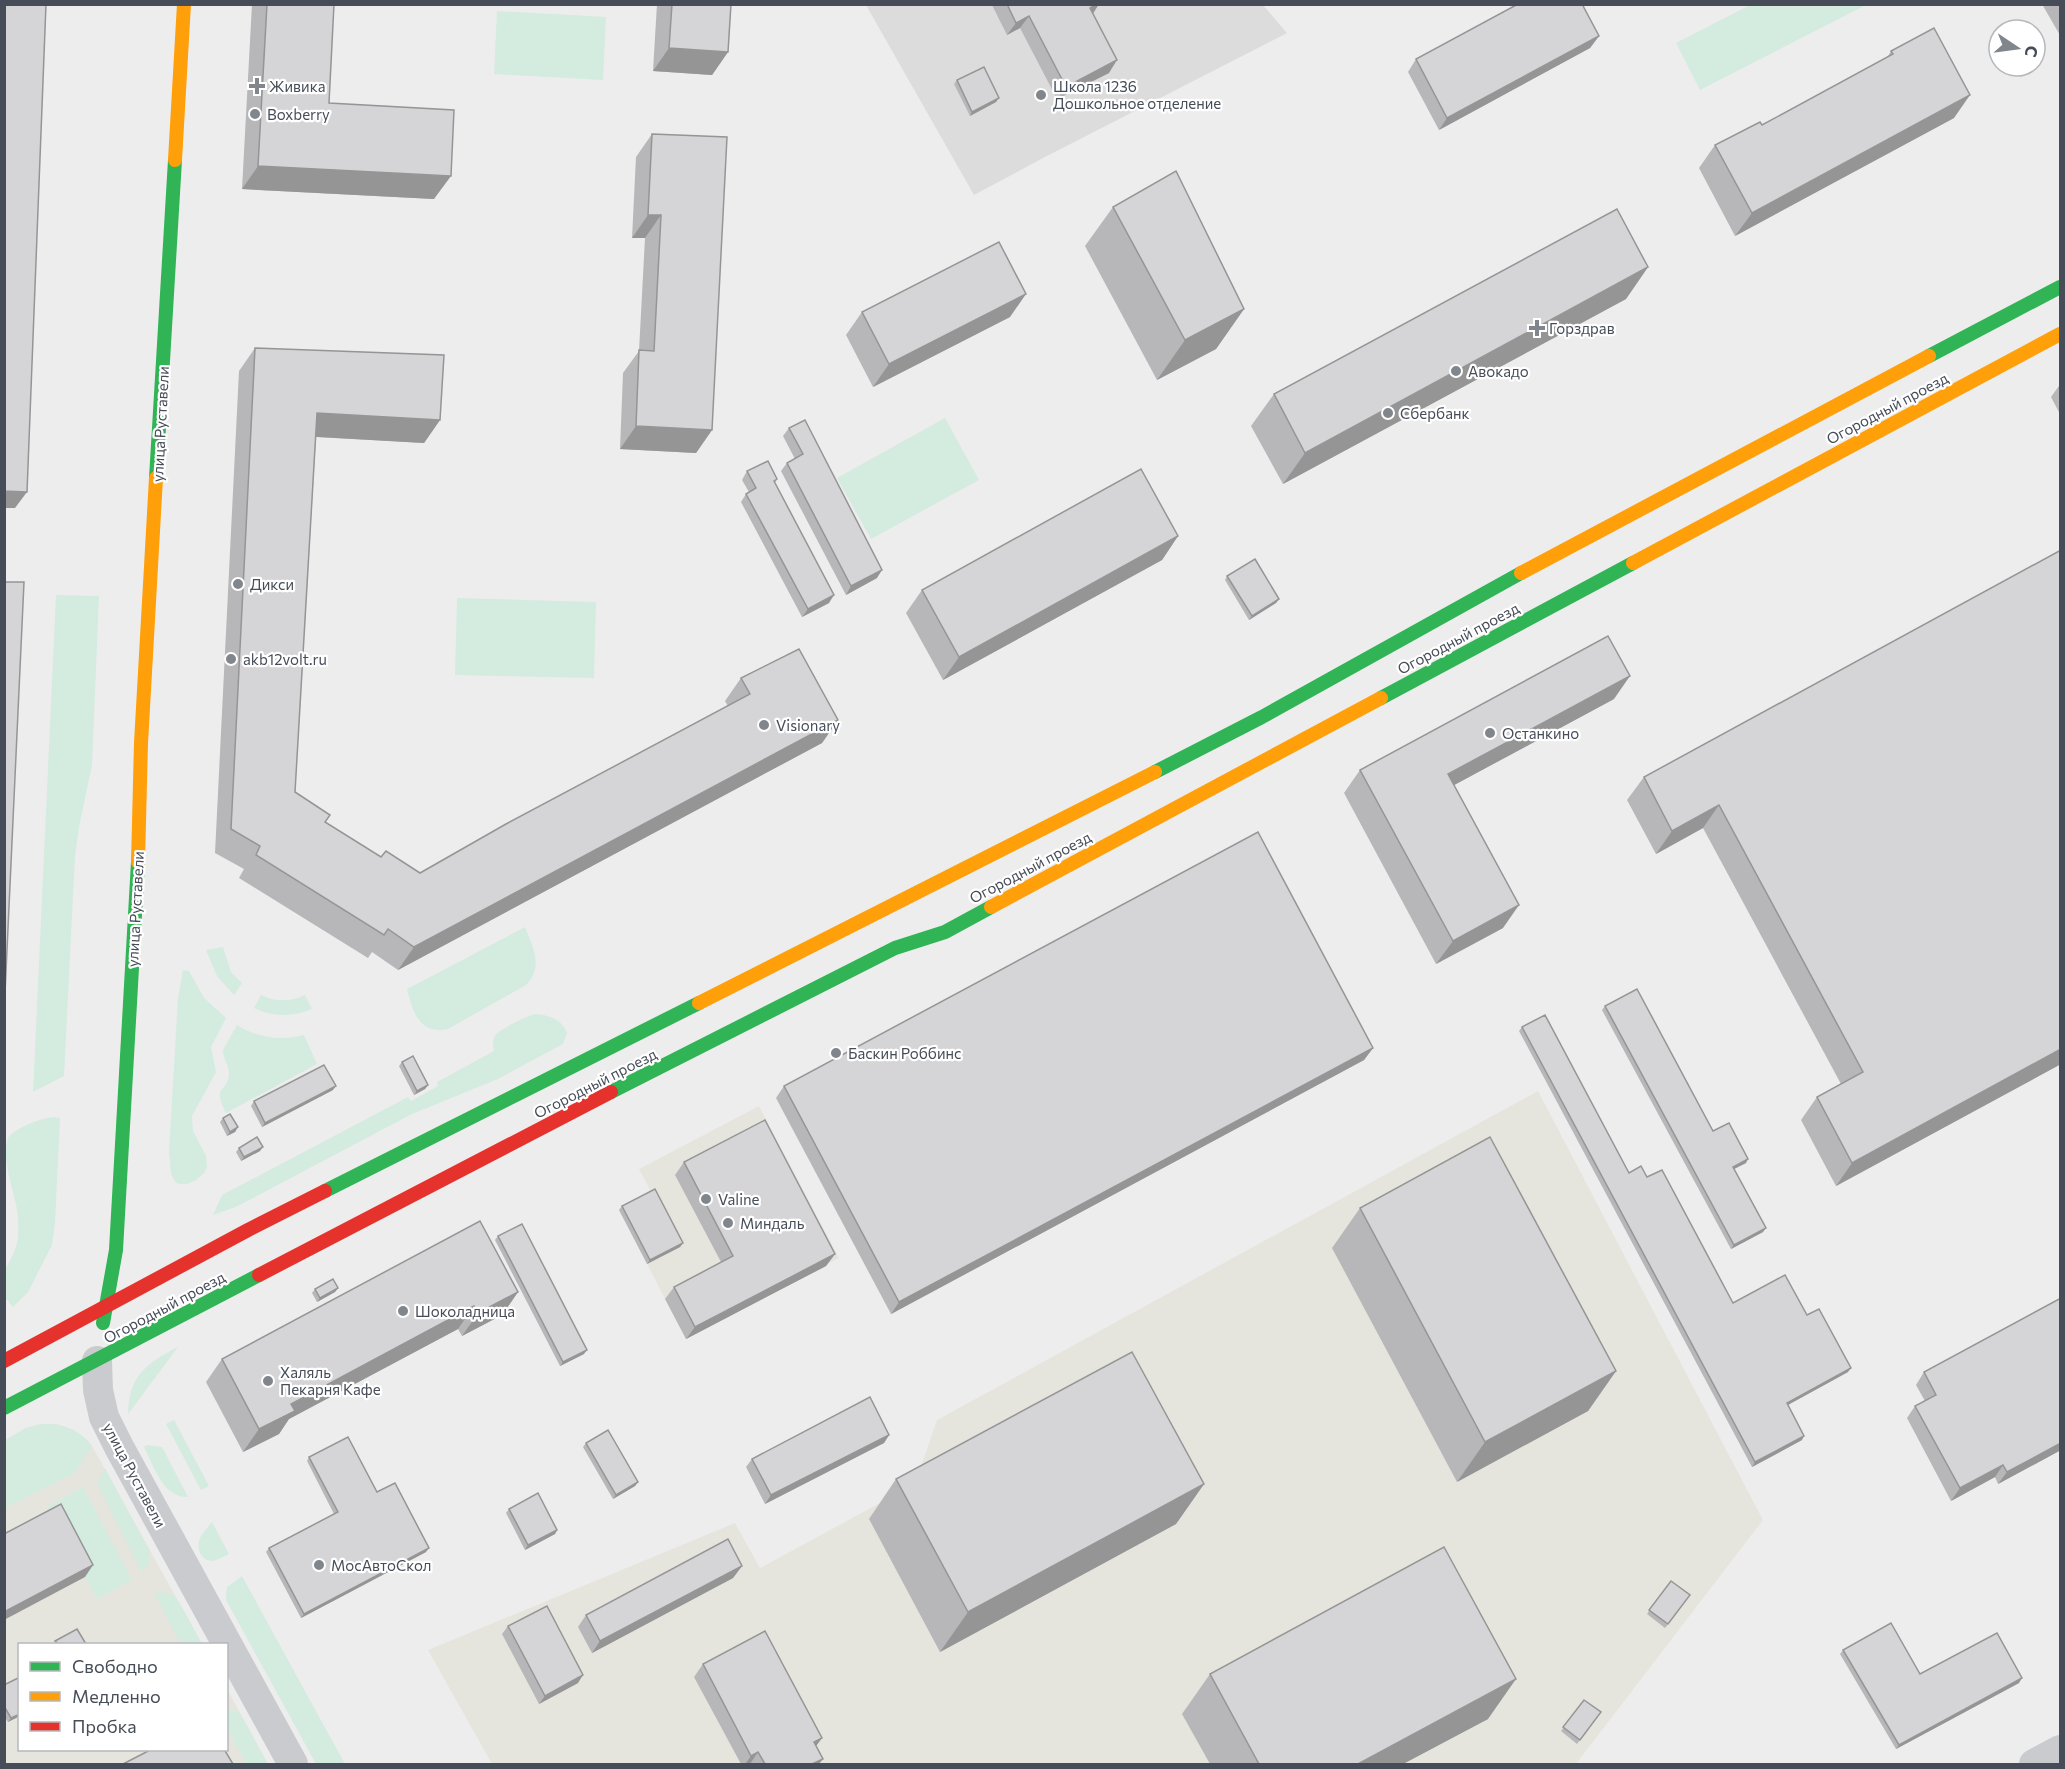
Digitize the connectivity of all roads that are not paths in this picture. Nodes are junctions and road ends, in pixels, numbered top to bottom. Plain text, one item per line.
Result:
1 (184, 4) edge
2 (2061, 287) edge
3 (2061, 334) edge
4 (105, 1309) junction
5 (4, 1361) edge
6 (97, 1361) junction
7 (4, 1408) edge
8 (227, 1643) edge
9 (228, 1646) edge
10 (2061, 1750) edge
11 (293, 1764) edge
12 (2034, 1764) edge

1 - 4 main road, улица Руставели
2 - 4 main road, Огородный проезд
3 - 6 main road, Огородный проезд
4 - 5 main road, Огородный проезд
4 - 6 main road, улица Руставели
6 - 7 main road, Огородный проезд
6 - 8 street, улица Руставели
9 - 11 street, улица Руставели
10 - 12 street

